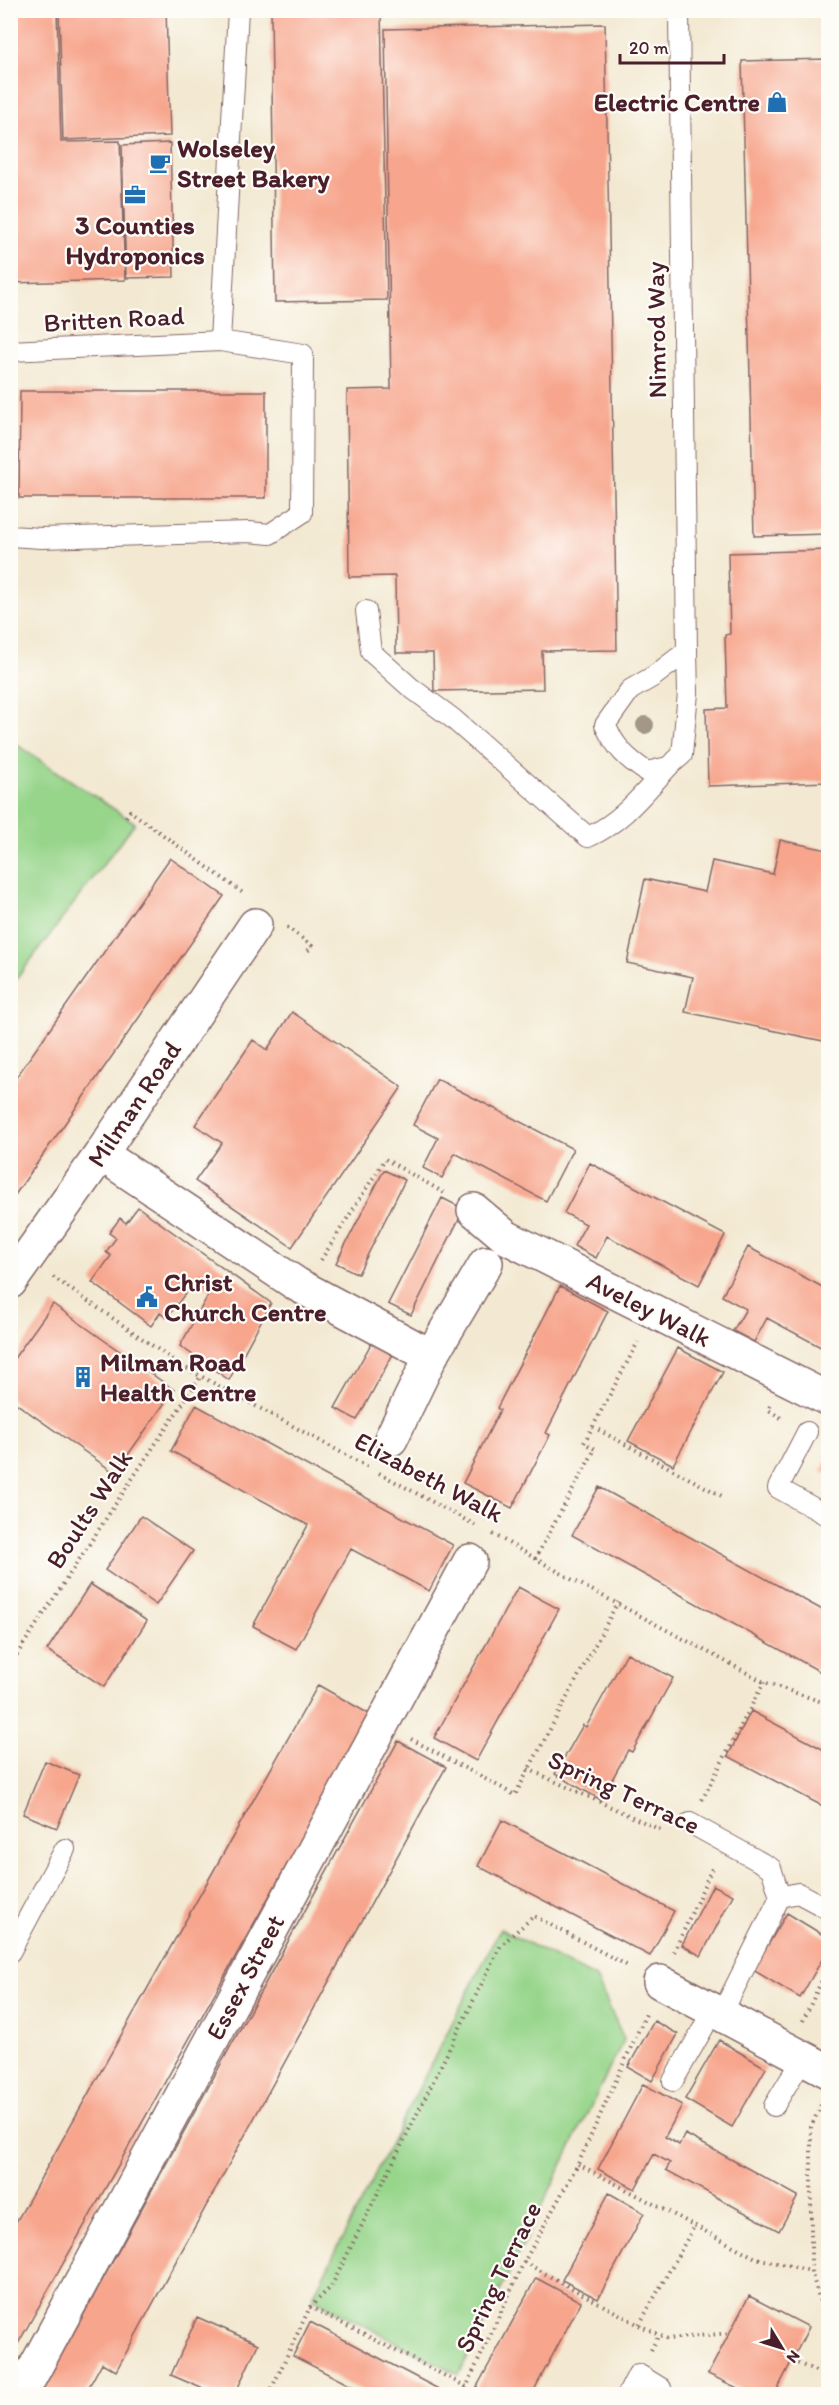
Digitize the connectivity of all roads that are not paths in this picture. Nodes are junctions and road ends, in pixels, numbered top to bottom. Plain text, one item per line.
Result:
1 (238, 10) edge
2 (675, 10) edge
3 (220, 340) junction
4 (10, 351) edge
5 (10, 536) edge
6 (366, 611) dead end
7 (687, 651) junction
8 (668, 767) junction
9 (262, 915) road end
10 (101, 1154) junction
11 (474, 1210) road end
12 (486, 1263) dead end
13 (18, 1270) edge
14 (431, 1356) junction
15 (828, 1399) edge
16 (807, 1432) dead end
17 (391, 1439) dead end
18 (828, 1516) edge
19 (470, 1561) dead end
20 (686, 1831) road end
21 (65, 1849) dead end
22 (780, 1897) junction
23 (828, 1909) edge
24 (10, 1952) edge
25 (660, 1982) road end
26 (717, 2013) junction
27 (811, 2070) edge
28 (673, 2081) dead end
29 (774, 2106) dead end
30 (661, 2388) dead end
31 (21, 2394) edge
32 (628, 2394) edge

1 - 3 lane, Britten Road
2 - 7 lane, Nimrod Way
3 - 4 lane, Britten Road
3 - 5 lane, Britten Road
6 - 8 lane, Nimrod Way
7 - 8 lane, Nimrod Way
7 - 8 lane
9 - 10 street, Milman Road
10 - 13 street, Milman Road
10 - 14 street
11 - 15 street, Aveley Walk
12 - 14 street
14 - 17 street
16 - 18 lane
19 - 31 street, Essex Street
20 - 22 lane
21 - 24 lane
22 - 23 lane
22 - 26 lane
25 - 26 street
26 - 27 street
26 - 28 lane
27 - 29 lane
30 - 32 lane

